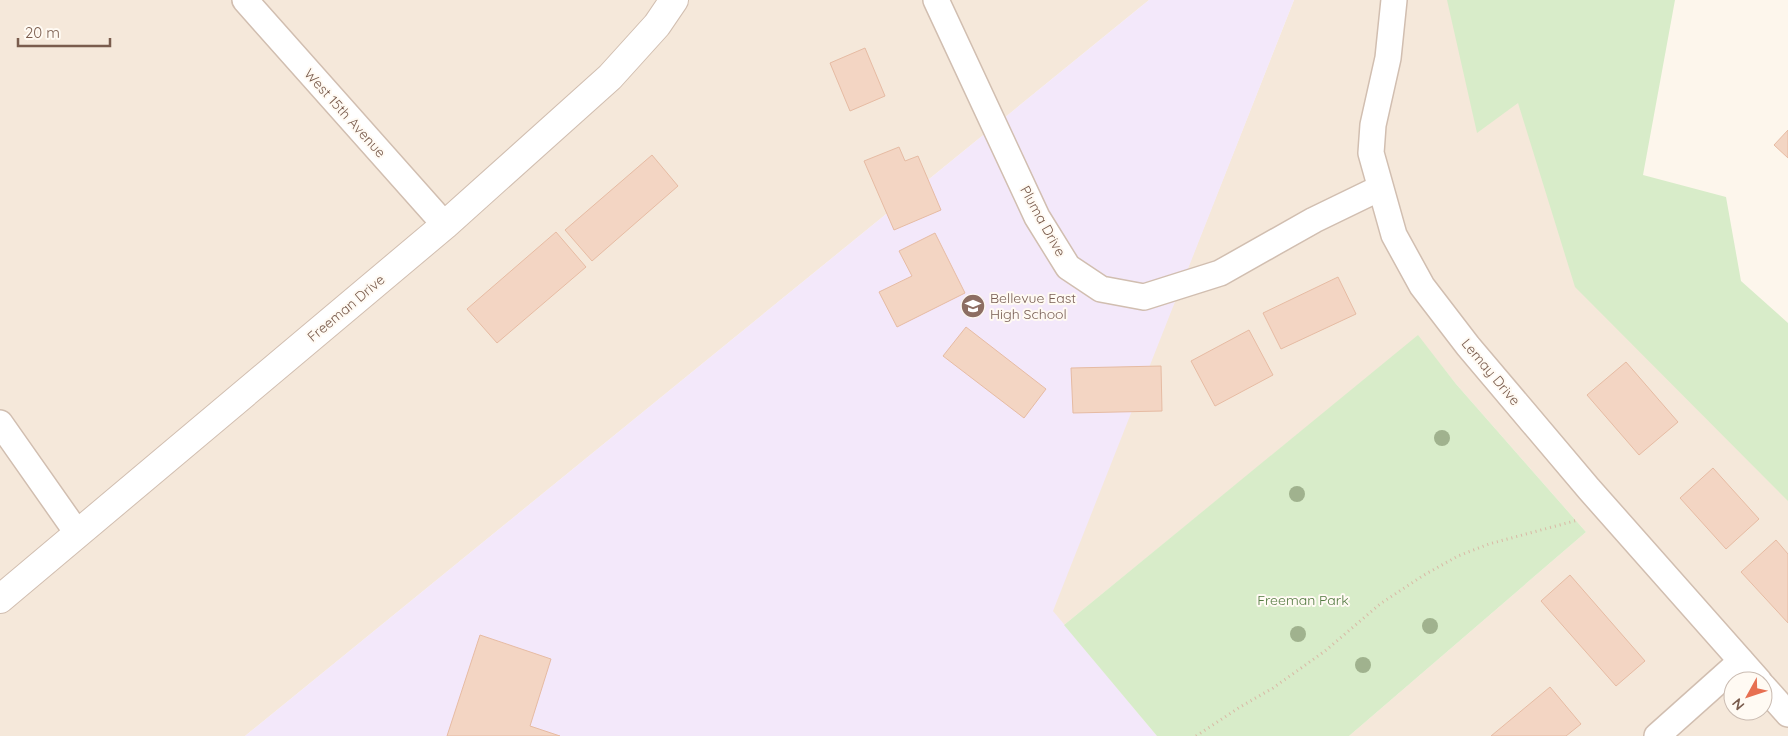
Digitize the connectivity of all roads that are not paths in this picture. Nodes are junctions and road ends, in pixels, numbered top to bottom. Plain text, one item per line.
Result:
1 (245, 0) edge
2 (674, 0) edge
3 (936, 0) edge
4 (1394, 0) edge
5 (1380, 188) junction
6 (445, 225) junction
7 (0, 423) edge
8 (78, 534) junction
9 (0, 599) edge
10 (1741, 661) junction
11 (1750, 671) edge
12 (1773, 697) edge
13 (1788, 714) edge
14 (1657, 736) edge

1 - 6 street, West 15th Avenue
2 - 6 street, Freeman Drive
3 - 5 street, Pluma Drive
4 - 5 street, Lemay Drive
5 - 10 street, Lemay Drive
6 - 8 street, Freeman Drive
7 - 8 street
8 - 9 street, Freeman Drive
10 - 11 street, Lemay Drive
10 - 14 street
12 - 13 street

